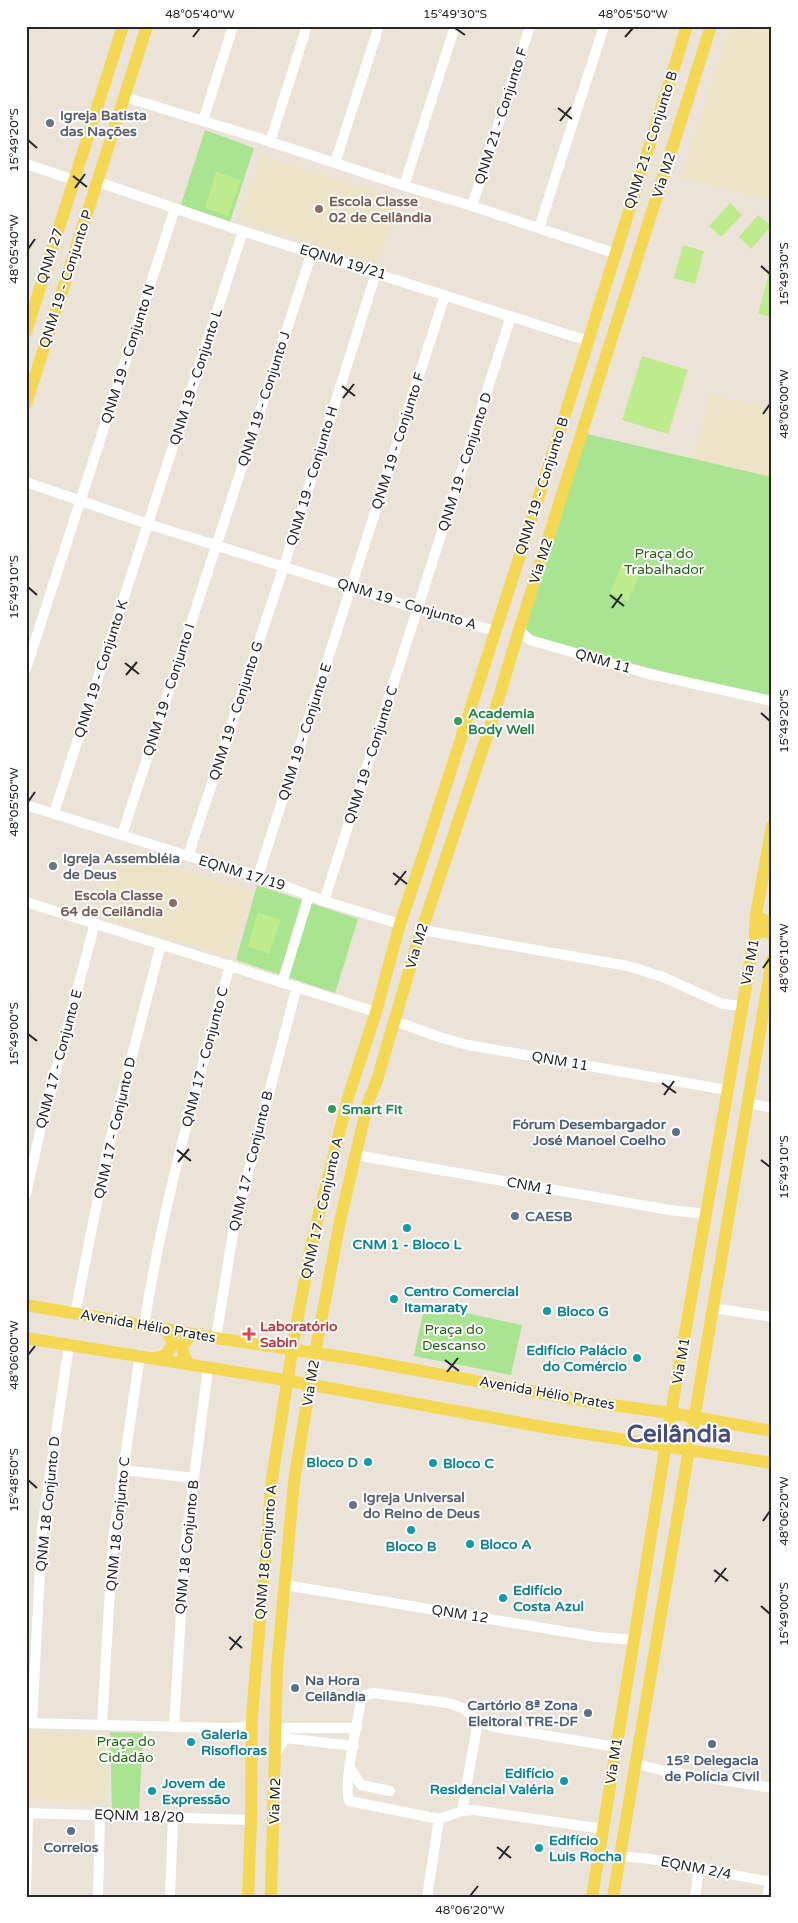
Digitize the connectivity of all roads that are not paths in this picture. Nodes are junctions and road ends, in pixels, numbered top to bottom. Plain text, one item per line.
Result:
1 (123, 26) edge
2 (140, 26) edge
3 (147, 26) edge
4 (233, 26) edge
5 (307, 26) edge
6 (379, 26) edge
7 (455, 26) edge
8 (530, 26) edge
9 (604, 26) edge
10 (687, 26) edge
11 (711, 26) edge
12 (130, 82) junction
13 (125, 97) junction
14 (203, 121) junction
15 (270, 142) junction
16 (335, 163) junction
17 (26, 164) edge
18 (74, 180) junction
19 (98, 182) junction
20 (638, 184) junction
21 (404, 186) junction
22 (659, 191) junction
23 (68, 201) junction
24 (472, 206) junction
25 (175, 208) junction
26 (539, 228) junction
27 (243, 231) junction
28 (312, 252) junction
29 (614, 253) junction
30 (71, 262) junction
31 (376, 273) junction
32 (445, 295) junction
33 (511, 316) junction
34 (26, 332) edge
35 (588, 341) junction
36 (569, 402) junction
37 (26, 404) edge
38 (588, 414) junction
39 (565, 415) junction
40 (26, 482) edge
41 (81, 500) junction
42 (148, 524) junction
43 (217, 545) junction
44 (284, 566) junction
45 (351, 587) junction
46 (418, 609) junction
47 (519, 630) junction
48 (495, 631) junction
49 (530, 640) junction
50 (514, 645) junction
51 (26, 669) edge
52 (769, 699) edge
53 (26, 804) edge
54 (54, 814) junction
55 (772, 826) edge
56 (122, 835) junction
57 (427, 844) junction
58 (448, 852) junction
59 (188, 856) junction
60 (420, 865) junction
61 (440, 874) junction
62 (258, 876) junction
63 (309, 895) junction
64 (324, 900) junction
65 (27, 904) edge
66 (756, 915) junction
67 (772, 922) edge
68 (95, 924) junction
69 (400, 924) junction
70 (422, 930) junction
71 (772, 934) edge
72 (755, 935) junction
73 (161, 944) junction
74 (772, 960) edge
75 (230, 965) junction
76 (282, 983) junction
77 (297, 986) junction
78 (742, 1006) junction
79 (376, 1012) junction
80 (767, 1013) edge
81 (395, 1022) junction
82 (355, 1074) junction
83 (377, 1080) junction
84 (727, 1090) junction
85 (348, 1098) junction
86 (368, 1102) junction
87 (748, 1103) junction
88 (772, 1108) edge
89 (718, 1142) junction
90 (355, 1155) junction
91 (26, 1194) edge
92 (731, 1196) junction
93 (706, 1214) junction
94 (318, 1217) junction
95 (340, 1221) junction
96 (701, 1245) junction
97 (713, 1305) junction
98 (26, 1306) edge
99 (75, 1314) junction
100 (772, 1317) edge
101 (144, 1326) junction
102 (162, 1329) junction
103 (191, 1334) junction
104 (26, 1338) edge
105 (216, 1338) junction
106 (69, 1345) junction
107 (293, 1349) junction
108 (315, 1353) junction
109 (140, 1355) junction
110 (156, 1358) junction
111 (189, 1364) junction
112 (208, 1368) junction
113 (288, 1381) junction
114 (311, 1385) junction
115 (672, 1413) junction
116 (694, 1417) junction
117 (772, 1430) edge
118 (667, 1445) junction
119 (689, 1449) junction
120 (772, 1463) edge
121 (123, 1470) junction
122 (194, 1478) junction
123 (272, 1479) junction
124 (294, 1482) junction
125 (652, 1537) junction
126 (285, 1585) junction
127 (666, 1588) junction
128 (643, 1592) junction
129 (258, 1640) junction
130 (635, 1640) junction
131 (279, 1643) junction
132 (255, 1665) junction
133 (278, 1667) junction
134 (650, 1678) junction
135 (626, 1696) junction
136 (478, 1721) junction
137 (29, 1723) edge
138 (102, 1724) junction
139 (252, 1724) junction
140 (174, 1727) junction
141 (357, 1728) junction
142 (285, 1738) junction
143 (354, 1746) junction
144 (616, 1746) junction
145 (276, 1753) junction
146 (636, 1764) junction
147 (350, 1768) junction
148 (772, 1788) edge
149 (390, 1791) dead end
150 (630, 1797) junction
151 (607, 1806) junction
152 (462, 1811) junction
153 (27, 1814) edge
154 (100, 1815) junction
155 (173, 1817) junction
156 (439, 1819) junction
157 (251, 1820) junction
158 (603, 1830) junction
159 (620, 1856) junction
160 (699, 1869) junction
161 (249, 1880) junction
162 (272, 1880) junction
163 (771, 1881) edge
164 (26, 1894) edge
165 (98, 1897) edge
166 (170, 1897) edge
167 (248, 1897) edge
168 (270, 1897) edge
169 (427, 1897) edge
170 (592, 1897) edge
171 (597, 1897) edge
172 (613, 1897) edge
173 (695, 1897) edge
174 (768, 1897) edge

1 - 18 main road, QNM 27
2 - 12 main road
3 - 12 main road
4 - 14 street
5 - 15 street
6 - 16 street
7 - 21 street
8 - 24 street, QNM 21 - Conjunto F
9 - 26 street
10 - 20 main road, QNM 21 - Conjunto B
11 - 22 main road, Via M2
12 - 13 main road, QNM 19 - Conjunto P
13 - 14 street
13 - 19 main road, QNM 19 - Conjunto P
14 - 15 street
15 - 16 street
16 - 21 street
17 - 18 street
18 - 23 main road, QNM 27
19 - 25 street, EQNM 19/21
19 - 30 main road, QNM 19 - Conjunto P
20 - 22 main road
20 - 29 main road, QNM 21 - Conjunto B
21 - 24 street
22 - 38 main road, Via M2
23 - 30 main road
23 - 34 main road, QNM 27
24 - 26 street
25 - 27 street, EQNM 19/21
25 - 41 street, QNM 19 - Conjunto N
26 - 29 street
27 - 28 street, EQNM 19/21
27 - 42 street, QNM 19 - Conjunto L
28 - 31 street, EQNM 19/21
28 - 43 street, QNM 19 - Conjunto J
29 - 35 main road
30 - 37 main road, QNM 19 - Conjunto P
31 - 32 street, EQNM 19/21
31 - 44 street, QNM 19 - Conjunto H
32 - 33 street, EQNM 19/21
32 - 45 street, QNM 19 - Conjunto F
33 - 35 street, EQNM 19/21
33 - 46 street, QNM 19 - Conjunto D
35 - 36 main road, QNM 19 - Conjunto B
36 - 38 main road
36 - 39 main road, QNM 19 - Conjunto B
38 - 39 main road
38 - 47 main road, Via M2
39 - 48 main road, QNM 19 - Conjunto B
40 - 41 street, QNM 19 - Conjunto A
41 - 42 street, QNM 19 - Conjunto A
41 - 51 street, QNM 19 - Conjunto N
42 - 43 street, QNM 19 - Conjunto A
42 - 54 street, QNM 19 - Conjunto K
43 - 44 street, QNM 19 - Conjunto A
43 - 56 street, QNM 19 - Conjunto I
44 - 45 street, QNM 19 - Conjunto A
44 - 59 street, QNM 19 - Conjunto G
45 - 46 street, QNM 19 - Conjunto A
45 - 62 street, QNM 19 - Conjunto E
46 - 48 street, QNM 19 - Conjunto A
46 - 64 street, QNM 19 - Conjunto C
47 - 49 street, QNM 11
47 - 50 main road, Via M2
48 - 57 main road, QNM 19 - Conjunto A
49 - 50 street
49 - 52 street, QNM 11
50 - 58 main road, Via M2
53 - 54 street, EQNM 17/19
54 - 56 street, EQNM 17/19
55 - 66 main road, Via M1
56 - 59 street, EQNM 17/19
57 - 58 main road
57 - 60 main road, QNM 19 - Conjunto A
58 - 61 main road, Via M2
59 - 62 street, EQNM 17/19
60 - 61 main road
60 - 69 main road, QNM 19 - Conjunto A
61 - 70 main road, Via M2
62 - 63 street, EQNM 17/19
63 - 64 street, EQNM 17/19
63 - 76 street
64 - 69 street, EQNM 17/19
65 - 68 street
66 - 67 main road
66 - 72 main road, Via M1
68 - 73 street
68 - 91 street, QNM 17 - Conjunto E
69 - 79 main road, Via M2
70 - 78 street
70 - 81 main road, Via M2
71 - 72 main road
72 - 78 main road, Via M1
73 - 75 street
73 - 99 street, QNM 17 - Conjunto D
74 - 80 main road, Via M1
75 - 76 street
75 - 101 street, QNM 17 - Conjunto C
76 - 77 street
77 - 79 street
77 - 105 street, QNM 17 - Conjunto B
78 - 84 main road, Via M1
79 - 82 main road, QNM 17 - Conjunto A
80 - 87 main road, Via M1
81 - 83 main road, Via M2
81 - 84 street, QNM 11
82 - 83 main road
82 - 85 main road, QNM 17 - Conjunto A
83 - 86 main road, Via M2
84 - 89 main road, Via M1
85 - 86 main road
85 - 94 main road, QNM 17 - Conjunto A
86 - 90 main road, Via M2
87 - 88 street
87 - 92 main road, Via M1
89 - 92 main road
89 - 93 main road, Via M1
90 - 93 street, CNM 1
90 - 95 main road, Via M2
92 - 97 main road, Via M1
93 - 96 main road, Via M1
94 - 95 main road
94 - 107 main road, QNM 17 - Conjunto A
95 - 108 main road, Via M2
96 - 97 main road
96 - 115 main road, Via M1
97 - 100 street
97 - 116 main road, Via M1
98 - 99 main road, Avenida Hélio Prates
99 - 101 main road, Avenida Hélio Prates
101 - 102 main road, Avenida Hélio Prates
102 - 103 main road, Avenida Hélio Prates
102 - 110 main road
103 - 105 main road, Avenida Hélio Prates
103 - 111 main road
104 - 106 main road
105 - 107 main road, Avenida Hélio Prates
106 - 109 main road
106 - 137 street, QNM 18 Conjunto D
107 - 108 main road, Avenida Hélio Prates
107 - 113 main road, Via M2
108 - 114 main road, Via M2
108 - 115 main road, Avenida Hélio Prates
109 - 110 main road
109 - 121 street, QNM 18 Conjunto C
110 - 111 main road
111 - 112 main road
112 - 113 main road
112 - 122 street, QNM 18 Conjunto B
113 - 114 main road
113 - 123 main road, QNM 18 Conjunto A
114 - 118 main road
114 - 124 main road, Via M2
115 - 116 main road, Avenida Hélio Prates
115 - 118 main road, Via M1
116 - 117 main road, Avenida Hélio Prates
116 - 119 main road, Via M1
118 - 119 main road
118 - 125 main road, Via M1
119 - 120 main road
119 - 127 main road, Via M1
121 - 122 street
121 - 138 street, QNM 18 Conjunto C
122 - 140 street, QNM 18 Conjunto B
123 - 124 main road
123 - 129 main road, QNM 18 Conjunto A
124 - 126 main road, Via M2
125 - 127 main road
125 - 128 main road, Via M1
126 - 130 street, QNM 12
126 - 131 main road, Via M2
127 - 134 main road, Via M1
128 - 130 main road, Via M1
128 - 134 main road
129 - 131 main road
129 - 132 main road, QNM 18 Conjunto A
130 - 135 main road, Via M1
131 - 133 main road, Via M2
132 - 133 main road
132 - 139 main road, QNM 18 Conjunto A
133 - 145 main road, Via M2
134 - 146 main road, Via M1
135 - 144 main road, Via M1
135 - 150 main road
136 - 141 street
136 - 144 street
136 - 152 street
137 - 138 street
138 - 140 street
139 - 140 street
139 - 157 main road, Via M2
141 - 142 street
141 - 143 street
142 - 143 street
142 - 145 street
143 - 147 street
144 - 151 main road, Via M1
145 - 162 main road, Via M2
146 - 148 street
146 - 150 main road, Via M1
147 - 149 street
147 - 156 street
150 - 159 main road, Via M1
151 - 158 main road, Via M1
151 - 171 main road
152 - 156 street
152 - 158 street
153 - 154 street, EQNM 18/20
153 - 164 street
154 - 155 street, EQNM 18/20
154 - 165 street
155 - 157 street, EQNM 18/20
155 - 166 street
156 - 169 street
157 - 161 main road, Via M2
158 - 170 main road, Via M1
159 - 160 street, EQNM 2/4
159 - 172 main road, Via M1
160 - 163 street, EQNM 2/4
160 - 173 street
161 - 162 main road
161 - 167 main road, Via M2
162 - 168 main road, Via M2
163 - 174 street

